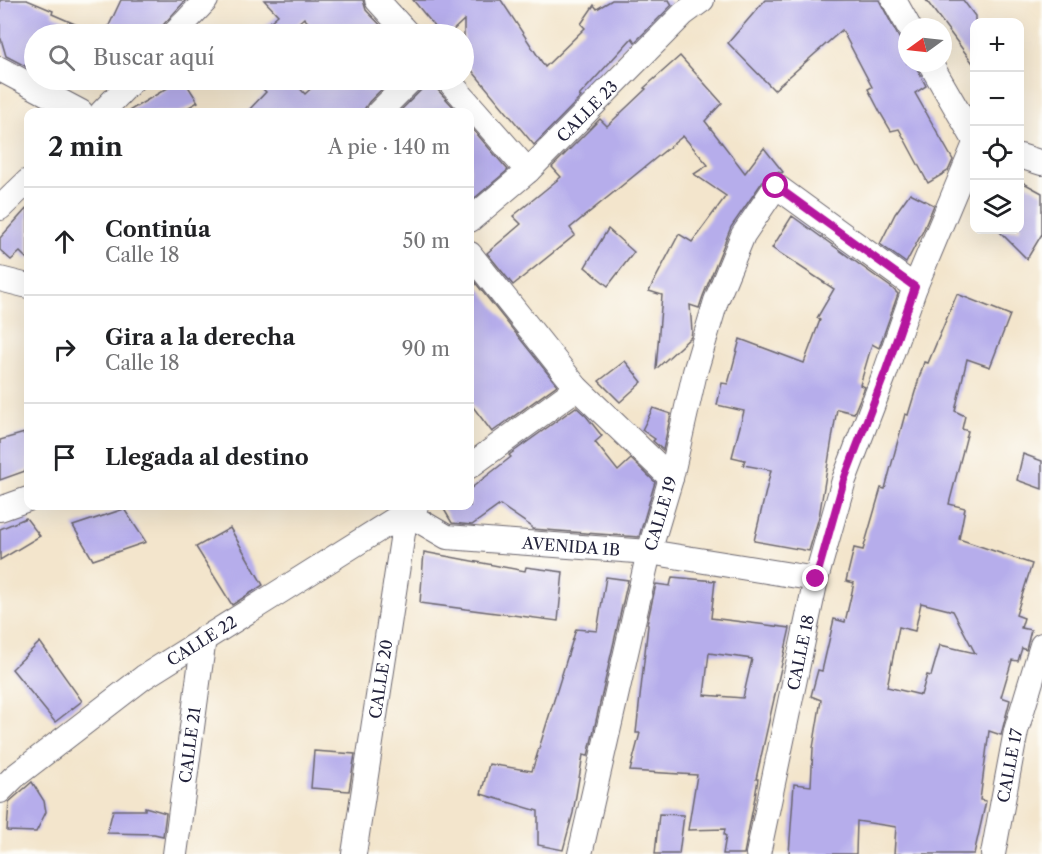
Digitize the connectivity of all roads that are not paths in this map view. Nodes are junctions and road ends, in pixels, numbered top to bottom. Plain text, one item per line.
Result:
1 (206, 0) edge
2 (377, 0) edge
3 (894, 0) edge
4 (686, 5) edge
5 (904, 18) edge
6 (183, 24) edge
7 (399, 24) edge
8 (0, 69) edge
9 (935, 72) edge
10 (24, 82) edge
11 (40, 90) edge
12 (123, 90) edge
13 (401, 90) edge
14 (457, 90) edge
15 (73, 108) edge
16 (106, 108) edge
17 (383, 108) edge
18 (473, 108) edge
19 (474, 110) edge
20 (970, 131) edge
21 (1024, 157) edge
22 (970, 158) edge
23 (1042, 164) edge
24 (528, 171) junction
25 (24, 186) edge
26 (0, 208) edge
27 (474, 217) edge
28 (474, 259) edge
29 (0, 279) edge
30 (24, 285) edge
31 (915, 287) junction
32 (577, 388) junction
33 (474, 463) edge
34 (671, 478) junction
35 (24, 500) edge
36 (0, 509) edge
37 (405, 510) edge
38 (408, 510) edge
39 (411, 510) edge
40 (650, 552) junction
41 (816, 579) junction
42 (204, 638) junction
43 (1042, 645) edge
44 (0, 791) edge
45 (175, 854) edge
46 (354, 854) edge
47 (580, 854) edge
48 (758, 854) edge
49 (993, 854) edge

1 - 6 street
2 - 7 street
3 - 5 street
4 - 24 street, CALLE 23
8 - 10 street
9 - 20 street
11 - 15 street
12 - 16 street
13 - 17 street
14 - 18 street
19 - 24 street
21 - 23 street
22 - 31 street, CALLE 18
24 - 27 street, CALLE 23
25 - 26 street
28 - 32 street
29 - 30 street
31 - 34 street, CALLE 19
31 - 41 street, CALLE 18
32 - 33 street
32 - 34 street
34 - 40 street, CALLE 19
35 - 36 street
37 - 42 street, CALLE 22
38 - 46 street, CALLE 20
39 - 40 street, AVENIDA 1B
40 - 41 street, AVENIDA 1B
40 - 47 street, CALLE 19
41 - 48 street, CALLE 18
42 - 44 street, CALLE 22
42 - 45 street, CALLE 21
43 - 49 street, CALLE 17

